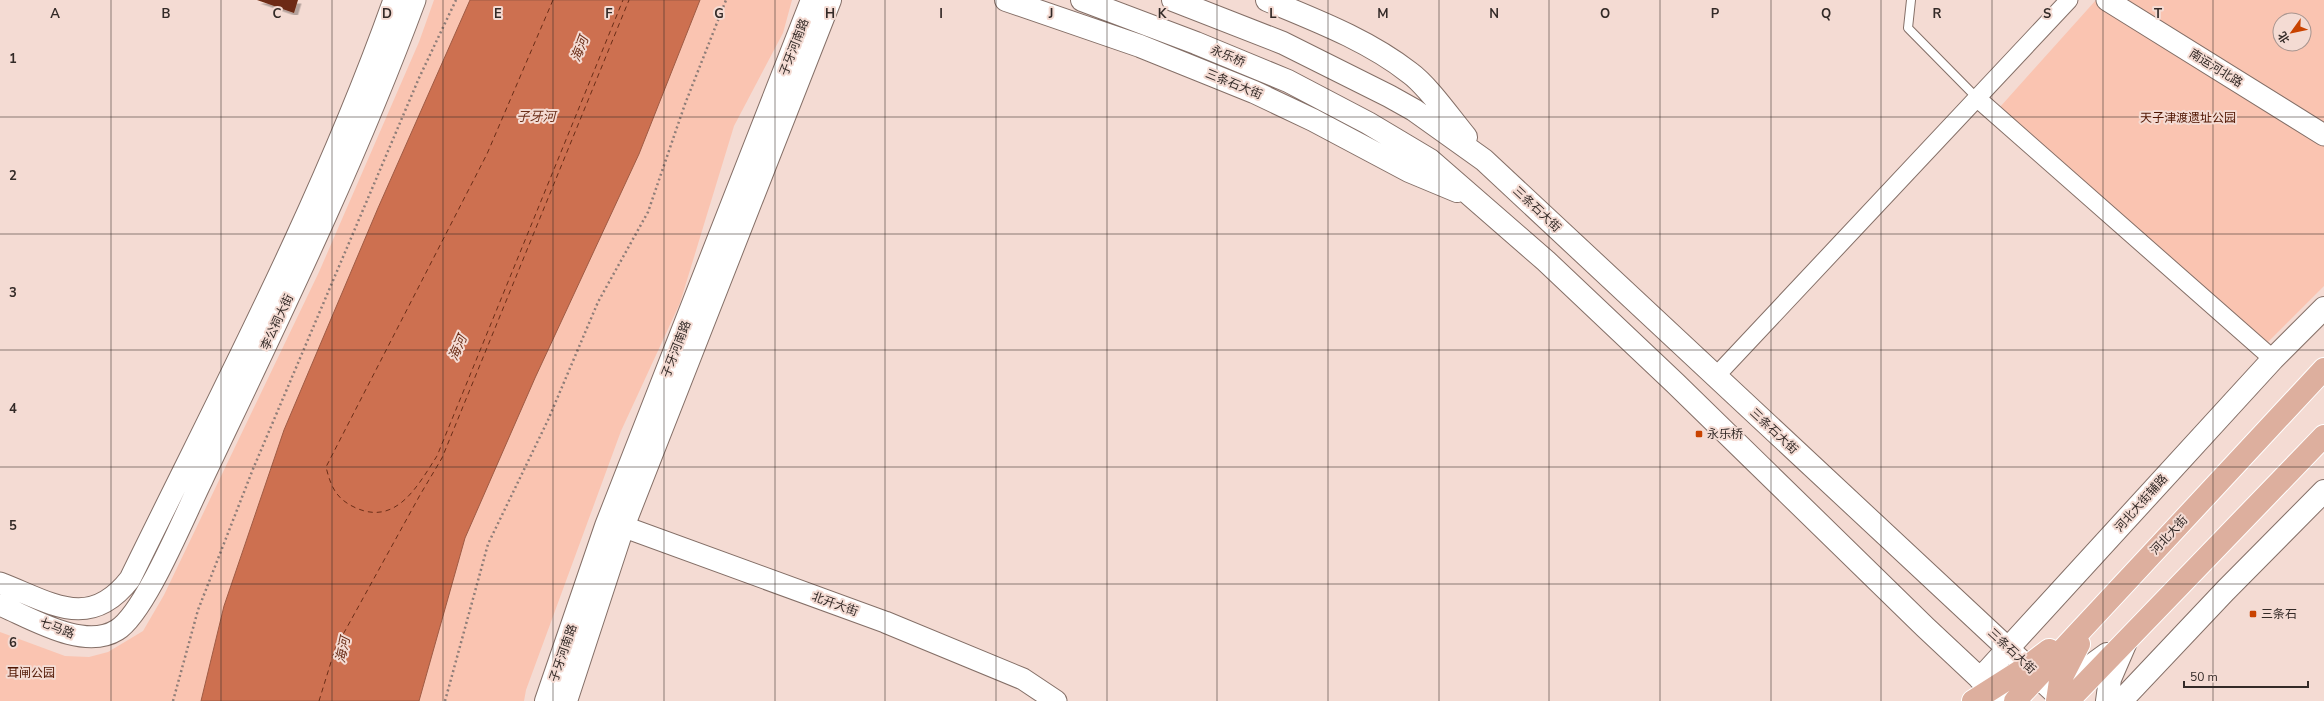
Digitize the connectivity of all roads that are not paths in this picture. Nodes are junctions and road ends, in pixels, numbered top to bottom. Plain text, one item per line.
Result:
1 (394, 0) edge
2 (415, 0) edge
3 (812, 0) edge
4 (830, 0) edge
5 (1006, 0) edge
6 (1082, 0) edge
7 (1174, 0) edge
8 (1267, 0) edge
9 (1911, 0) edge
10 (2069, 0) edge
11 (2108, 0) edge
12 (2132, 0) edge
13 (1978, 98) junction
14 (2324, 120) edge
15 (1368, 123) joint
16 (2324, 135) edge
17 (1484, 160) junction
18 (1474, 198) junction
19 (2324, 308) edge
20 (2273, 359) junction
21 (2324, 369) edge
22 (1716, 376) junction
23 (2324, 436) edge
24 (2324, 491) edge
25 (616, 524) junction
26 (0, 583) edge
27 (0, 605) edge
28 (97, 606) joint
29 (2096, 614) junction
30 (116, 631) joint
31 (2127, 640) junction
32 (2009, 648) junction
33 (1993, 684) edge
34 (2046, 690) edge
35 (546, 701) edge
36 (566, 701) edge
37 (1056, 701) edge
38 (1961, 701) edge
39 (1973, 701) edge
40 (2108, 701) edge
41 (2121, 701) edge

1 - 28 street, 李公祠大街
2 - 30 street, 李公祠大街
3 - 25 main road, 子牙河南路
4 - 25 main road, 子牙河南路
5 - 18 main road, 三条石大街
6 - 15 main road, 永乐桥
7 - 17 main road, 三条石大街
8 - 17 main road, 三条石大街
9 - 13 lane
10 - 13 street
11 - 16 street, 南运河北路
12 - 14 street, 南运河北路
13 - 20 street
13 - 22 street
15 - 18 main road, 三条石大街
17 - 22 main road, 三条石大街
18 - 33 main road, 三条石大街
19 - 20 main road, 河北大街辅路
20 - 32 main road, 河北大街辅路
21 - 29 main road, 河北大街
22 - 32 main road, 三条石大街
23 - 31 main road
24 - 41 main road
25 - 35 main road, 子牙河南路
25 - 36 main road, 子牙河南路
25 - 37 street, 北开大街
26 - 28 street, 七马路
27 - 30 street, 七马路
29 - 34 main road
29 - 34 main road
31 - 34 main road
31 - 40 main road
32 - 33 main road, 河北大街辅路
32 - 34 main road, 三条石大街
33 - 34 main road
33 - 38 main road, 河北大街辅路
33 - 39 main road

